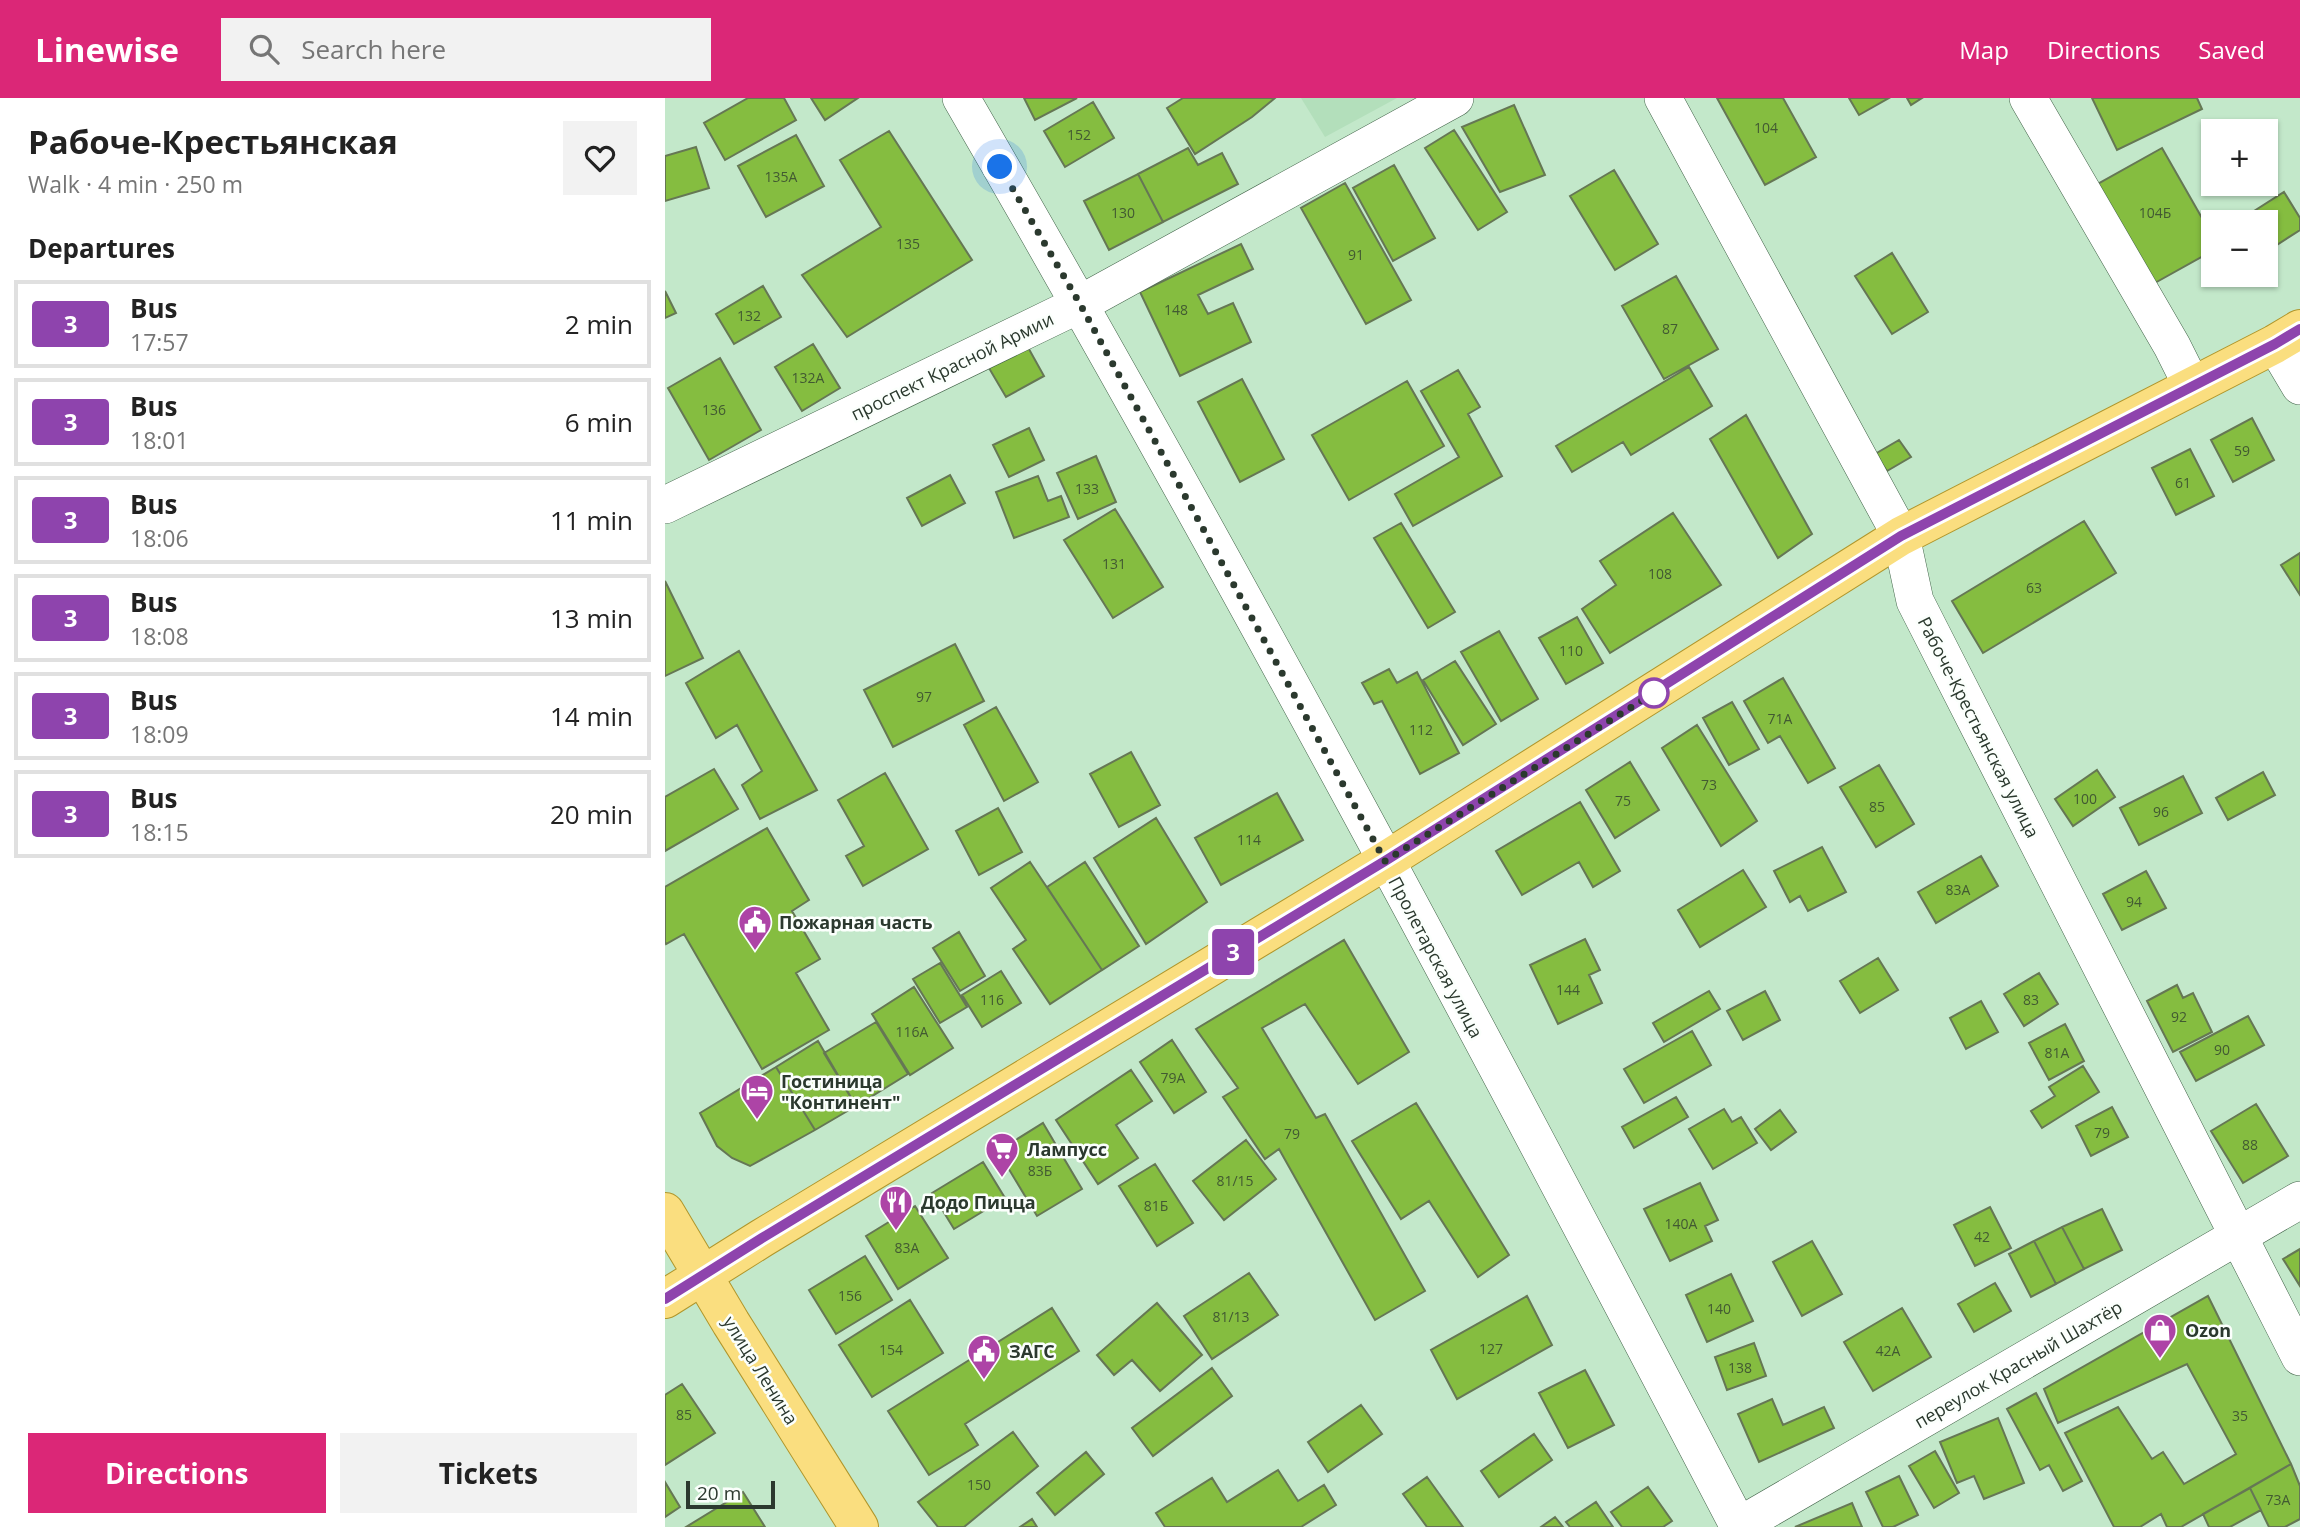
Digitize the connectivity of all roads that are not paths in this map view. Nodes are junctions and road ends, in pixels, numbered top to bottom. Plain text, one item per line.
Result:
1 (961, 98) edge
2 (1455, 98) edge
3 (1663, 98) edge
4 (2028, 98) edge
5 (1080, 304) junction
6 (2288, 336) edge
7 (2192, 386) junction
8 (2300, 386) edge
9 (665, 505) edge
10 (1901, 536) junction
11 (1385, 861) junction
12 (2300, 1200) edge
13 (665, 1212) edge
14 (2239, 1236) junction
15 (704, 1276) junction
16 (665, 1299) edge
17 (2300, 1357) edge
18 (859, 1527) edge
19 (1738, 1527) edge

1 - 5 street, Пролетарская улица
2 - 5 street, проспект Красной Армии
3 - 10 street, Рабоче-Крестьянская улица
4 - 7 street
5 - 9 street, проспект Красной Армии
5 - 11 street, Пролетарская улица
6 - 7 main road
6 - 8 street
7 - 10 main road
10 - 11 main road
10 - 14 street, Рабоче-Крестьянская улица
11 - 15 main road
11 - 19 street, Пролетарская улица
12 - 14 street, переулок Красный Шахтёр
13 - 15 main road, улица Ленина
14 - 17 street, Рабоче-Крестьянская улица
14 - 19 street, переулок Красный Шахтёр
15 - 16 main road
15 - 18 main road, улица Ленина

